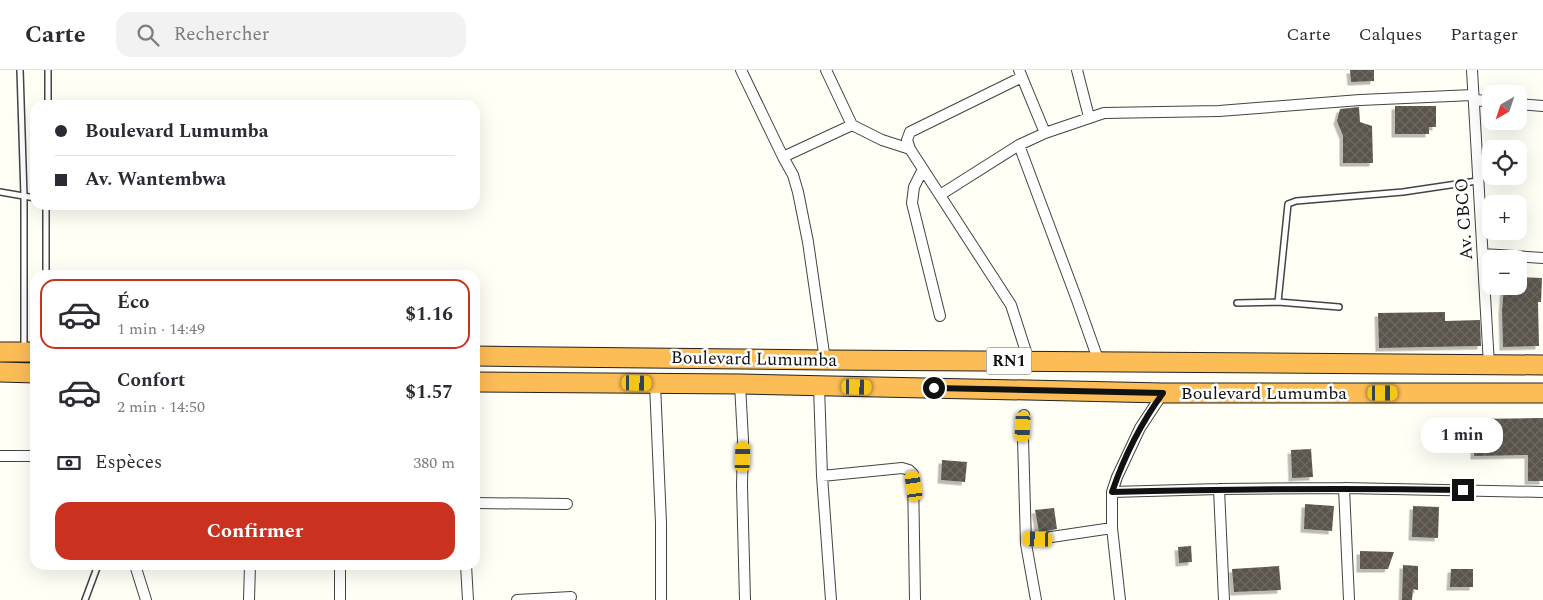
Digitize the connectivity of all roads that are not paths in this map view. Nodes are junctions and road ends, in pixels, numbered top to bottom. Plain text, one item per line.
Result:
1 (20, 70) edge
2 (48, 70) edge
3 (742, 70) edge
4 (826, 70) edge
5 (1076, 70) edge
6 (1472, 70) edge
7 (1020, 74) edge
8 (1473, 97) junction
9 (1482, 99) edge
10 (48, 100) edge
11 (1528, 105) edge
12 (1543, 106) edge
13 (1089, 117) junction
14 (852, 125) junction
15 (1045, 132) junction
16 (1019, 145) junction
17 (910, 149) junction
18 (783, 157) junction
19 (923, 169) junction
20 (1477, 181) junction
21 (0, 192) edge
22 (940, 195) junction
23 (24, 196) junction
24 (30, 197) edge
25 (46, 210) edge
26 (1483, 250) edge
27 (1527, 257) edge
28 (1543, 258) edge
29 (46, 270) edge
30 (1485, 295) edge
31 (1278, 302) junction
32 (1237, 303) dead end
33 (1339, 307) dead end
34 (940, 316) dead end
35 (0, 352) edge
36 (30, 352) edge
37 (480, 356) edge
38 (826, 360) junction
39 (1029, 361) junction
40 (1099, 362) junction
41 (1489, 365) junction
42 (1543, 365) edge
43 (0, 372) edge
44 (30, 373) edge
45 (480, 382) edge
46 (655, 384) junction
47 (740, 384) junction
48 (819, 386) junction
49 (1163, 393) junction
50 (1543, 393) edge
51 (1024, 415) dead end
52 (0, 456) edge
53 (30, 456) edge
54 (822, 476) junction
55 (1344, 488) junction
56 (1220, 489) junction
57 (1112, 492) junction
58 (1543, 492) edge
59 (480, 503) edge
60 (567, 504) dead end
61 (1112, 528) junction
62 (1026, 539) junction
63 (96, 570) edge
64 (137, 570) edge
65 (250, 570) edge
66 (340, 570) edge
67 (466, 570) edge
68 (571, 597) dead end
69 (85, 600) edge
70 (146, 600) edge
71 (249, 600) edge
72 (340, 600) edge
73 (468, 600) edge
74 (517, 600) edge
75 (661, 600) edge
76 (745, 600) edge
77 (831, 600) edge
78 (915, 600) edge
79 (1036, 600) edge
80 (1120, 600) edge
81 (1224, 600) edge
82 (1348, 600) edge

1 - 23 lane
2 - 10 lane
3 - 18 street
4 - 14 street
5 - 13 street
6 - 8 street, Av. CBCO
7 - 15 street
7 - 17 street
8 - 9 street
8 - 13 street
8 - 20 street, Av. CBCO
11 - 12 street
13 - 15 street
14 - 17 street
14 - 18 street
15 - 16 street
16 - 22 street
16 - 40 street
17 - 19 street
18 - 38 street
19 - 22 street
19 - 34 street
20 - 26 street, Av. CBCO
20 - 31 lane
21 - 23 lane
22 - 39 street
23 - 24 lane
23 - 36 lane
25 - 29 lane
27 - 28 street
30 - 41 street, Av. CBCO
31 - 32 lane
31 - 33 lane
35 - 36 highway
37 - 38 highway, Boulevard Lumumba / RN1
38 - 39 highway, Boulevard Lumumba / RN1
39 - 40 highway, Boulevard Lumumba / RN1
40 - 41 highway, Boulevard Lumumba / RN1
41 - 42 highway, Boulevard Lumumba / RN1
43 - 44 highway
45 - 46 highway, Boulevard Lumumba / RN1
46 - 47 highway, Boulevard Lumumba / RN1
46 - 75 street
47 - 48 highway, Boulevard Lumumba / RN1
47 - 76 street
48 - 49 highway, Boulevard Lumumba / RN1
48 - 54 street
49 - 50 highway, Boulevard Lumumba / RN1
49 - 57 street
51 - 62 street
52 - 53 street
54 - 77 street
54 - 78 street
55 - 56 street
55 - 58 street
55 - 82 street
56 - 57 street
56 - 81 street
57 - 61 street
59 - 60 street
61 - 62 street
61 - 80 street
62 - 79 street
63 - 69 lane
64 - 70 street
65 - 71 street
66 - 72 street
67 - 73 street
68 - 74 street

